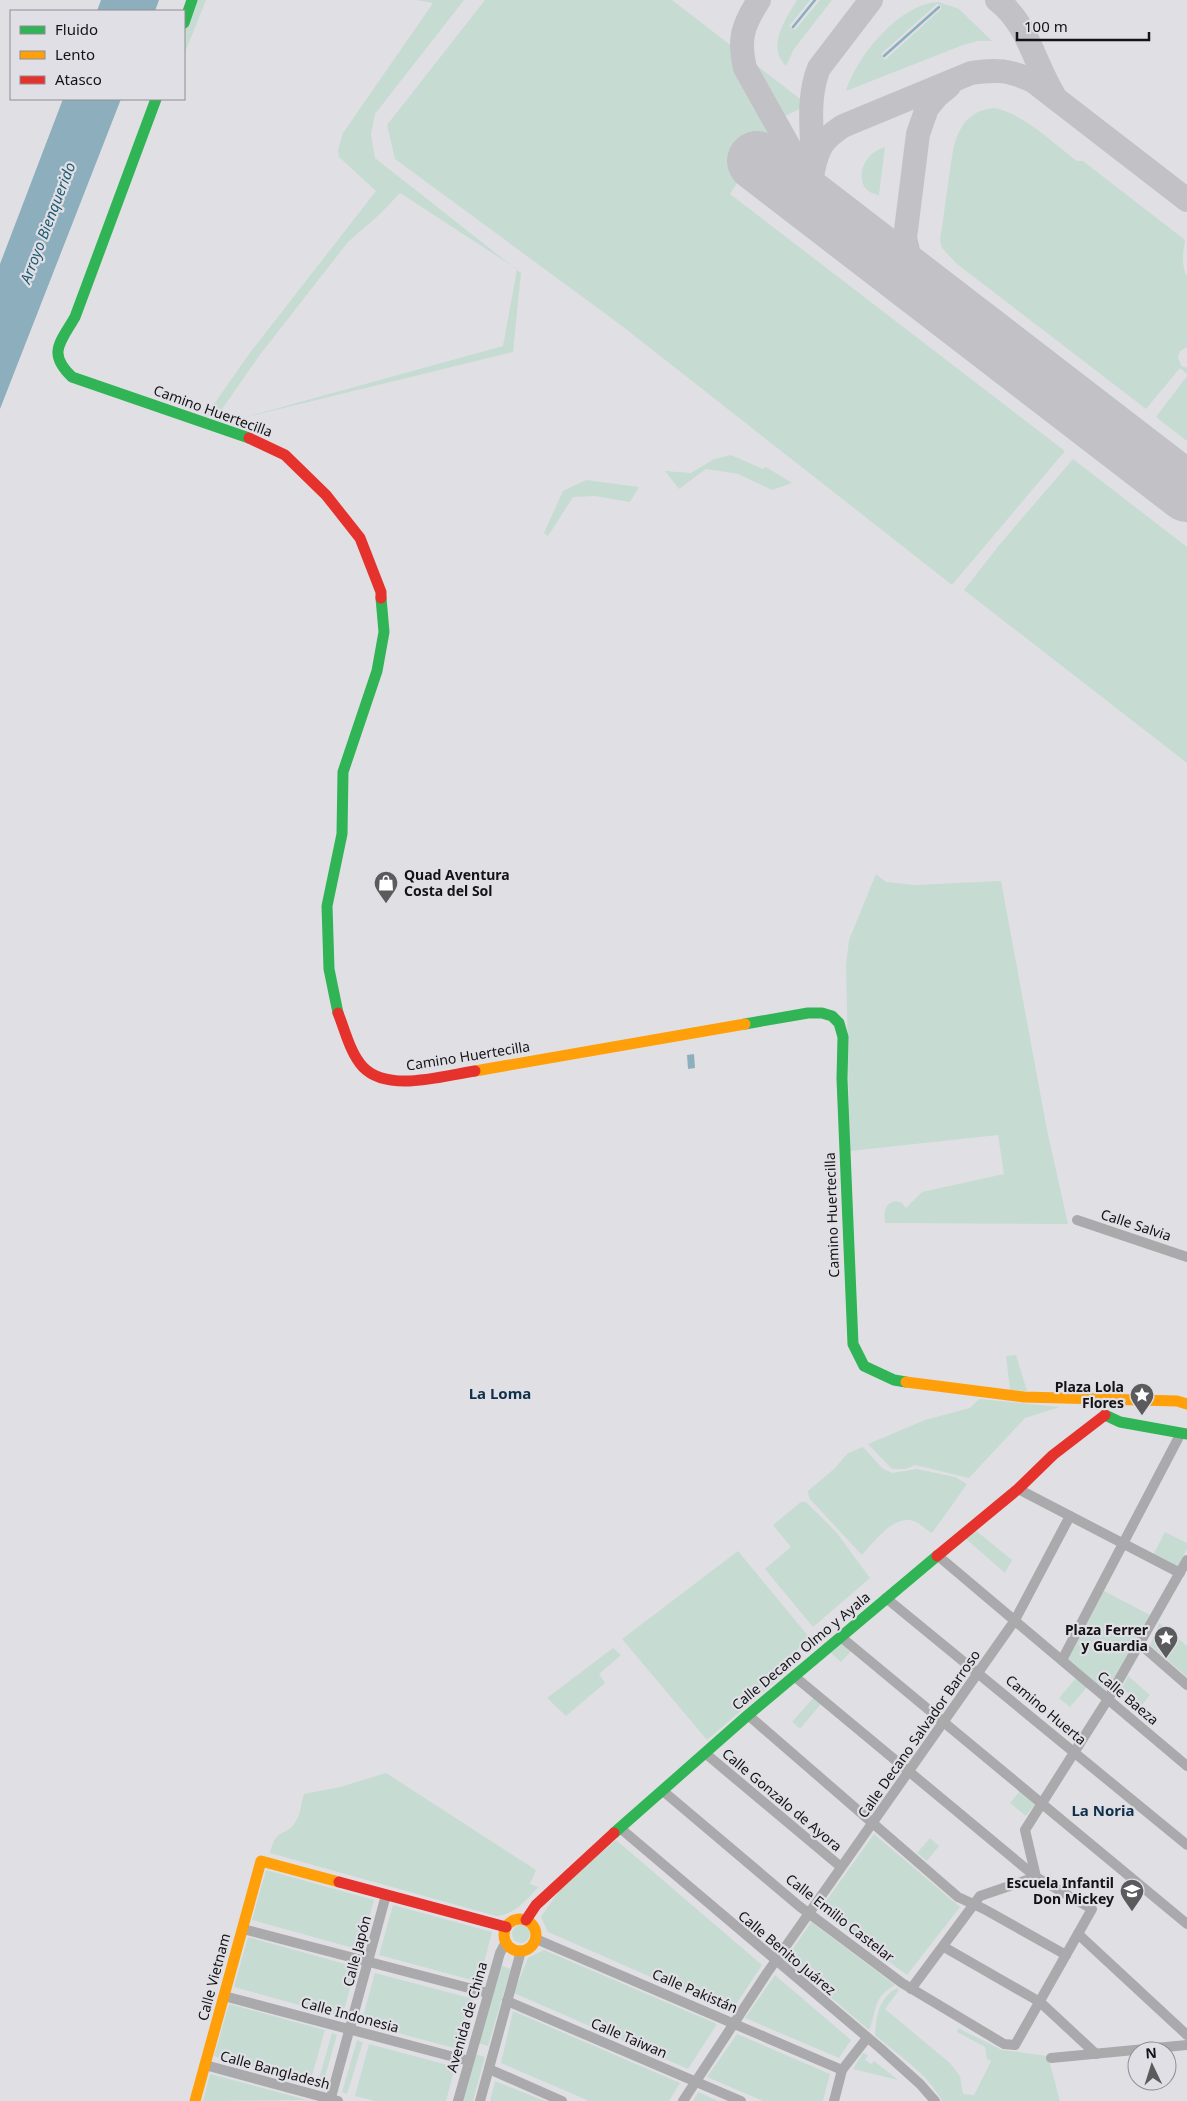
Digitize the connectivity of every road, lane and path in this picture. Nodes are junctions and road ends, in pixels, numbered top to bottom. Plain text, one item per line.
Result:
1 (192, 0) edge
2 (185, 19) edge
3 (156, 100) edge
4 (1077, 1220) dead end
5 (1187, 1257) edge
6 (1107, 1398) junction
7 (1187, 1404) edge
8 (1105, 1415) junction
9 (1184, 1434) edge
10 (1018, 1489) junction
11 (1070, 1516) junction
12 (1123, 1545) junction
13 (937, 1555) junction
14 (1184, 1568) edge
15 (886, 1598) junction
16 (1015, 1620) junction
17 (841, 1637) junction
18 (1140, 1644) junction
19 (1062, 1660) junction
20 (980, 1673) junction
21 (794, 1676) junction
22 (1187, 1684) edge
23 (1108, 1699) junction
24 (748, 1715) junction
25 (944, 1722) junction
26 (1075, 1752) junction
27 (705, 1753) junction
28 (1187, 1766) edge
29 (909, 1772) junction
30 (663, 1791) junction
31 (1042, 1803) junction
32 (873, 1822) junction
33 (620, 1828) junction
34 (1187, 1845) edge
35 (841, 1867) junction
36 (1036, 1877) junction
37 (386, 1895) junction
38 (974, 1904) junction
39 (809, 1914) junction
40 (526, 1920) junction
41 (1187, 1924) edge
42 (506, 1927) junction
43 (243, 1929) junction
44 (1078, 1934) junction
45 (536, 1939) junction
46 (506, 1942) junction
47 (944, 1947) junction
48 (521, 1951) junction
49 (1066, 1955) junction
50 (776, 1961) junction
51 (368, 1962) junction
52 (912, 1990) junction
53 (488, 1993) junction
54 (224, 1996) junction
55 (507, 2001) junction
56 (1040, 2002) junction
57 (733, 2023) junction
58 (349, 2029) junction
59 (1187, 2035) edge
60 (867, 2038) junction
61 (1187, 2045) edge
62 (1096, 2054) junction
63 (1051, 2058) dead end
64 (469, 2061) junction
65 (205, 2065) junction
66 (489, 2069) junction
67 (842, 2070) junction
68 (694, 2082) junction
69 (333, 2100) edge
70 (195, 2101) edge
71 (458, 2101) edge
72 (480, 2101) edge
73 (562, 2101) edge
74 (683, 2101) edge
75 (740, 2101) edge
76 (834, 2101) edge
77 (935, 2101) edge

1 - 2 street
3 - 6 street, Camino Huertecilla
4 - 5 street, Calle Salvia
6 - 7 street
6 - 8 street
8 - 9 street
8 - 10 street, Calle Decano Olmo y Ayala
9 - 12 street
10 - 11 street
10 - 13 street, Calle Decano Olmo y Ayala
11 - 12 street
11 - 16 street, Calle Decano Salvador Barroso
12 - 14 street
12 - 19 street
13 - 15 street, Calle Decano Olmo y Ayala
13 - 16 street, Calle Baeza
14 - 18 street
15 - 17 street, Calle Decano Olmo y Ayala
15 - 20 street, Camino Huerta
16 - 19 street, Calle Baeza
16 - 20 street, Calle Decano Salvador Barroso
17 - 21 street, Calle Decano Olmo y Ayala
17 - 25 street
18 - 22 street
18 - 23 street
19 - 23 street, Calle Baeza
20 - 25 street, Calle Decano Salvador Barroso
20 - 26 street, Camino Huerta
21 - 24 street, Calle Decano Olmo y Ayala
21 - 29 street
23 - 26 street
23 - 28 street, Calle Baeza
24 - 27 street, Calle Decano Olmo y Ayala
24 - 32 street
25 - 29 street, Calle Decano Salvador Barroso
25 - 31 street
26 - 31 street
26 - 34 street, Camino Huerta
27 - 30 street, Calle Decano Olmo y Ayala
27 - 35 street, Calle Gonzalo de Ayora
29 - 32 street, Calle Decano Salvador Barroso
29 - 36 street
30 - 33 street, Calle Decano Olmo y Ayala
30 - 39 street, Calle Emilio Castelar
31 - 36 street
31 - 41 street
32 - 35 street, Calle Decano Salvador Barroso
32 - 38 street
33 - 40 street, Calle Decano Olmo y Ayala
33 - 50 street, Calle Benito Juárez
35 - 39 street, Calle Decano Salvador Barroso
36 - 38 street
36 - 44 street
37 - 42 street
37 - 43 street, Calle Vietnam
37 - 51 street, Calle Japón
38 - 47 street
38 - 49 street
39 - 50 street, Calle Decano Salvador Barroso
39 - 52 street, Calle Emilio Castelar
40 - 42 street
40 - 45 street
42 - 46 street
43 - 51 street
43 - 54 street, Calle Vietnam
44 - 49 street
44 - 59 street
45 - 48 street
45 - 57 street, Calle Pakistán
46 - 48 street
46 - 53 street, Avenida de China
47 - 52 street
47 - 56 street
48 - 55 street
49 - 56 street
50 - 57 street, Calle Decano Salvador Barroso
50 - 60 street, Calle Benito Juárez
51 - 53 street
51 - 58 street, Calle Japón
52 - 56 street, Calle Emilio Castelar
53 - 64 street, Avenida de China
54 - 58 street, Calle Indonesia
54 - 65 street, Calle Vietnam
55 - 66 street
55 - 68 street, Calle Taiwan
56 - 62 street
57 - 67 street, Calle Pakistán
57 - 68 street, Calle Decano Salvador Barroso
58 - 64 street, Calle Indonesia
58 - 69 street, Calle Japón
60 - 67 street
60 - 77 street, Calle Benito Juárez
61 - 62 street
62 - 63 street
64 - 71 street, Avenida de China
65 - 69 street, Calle Bangladesh
65 - 70 street, Calle Vietnam
66 - 72 street
66 - 73 street
67 - 76 street
68 - 74 street, Calle Decano Salvador Barroso
68 - 75 street, Calle Taiwan

